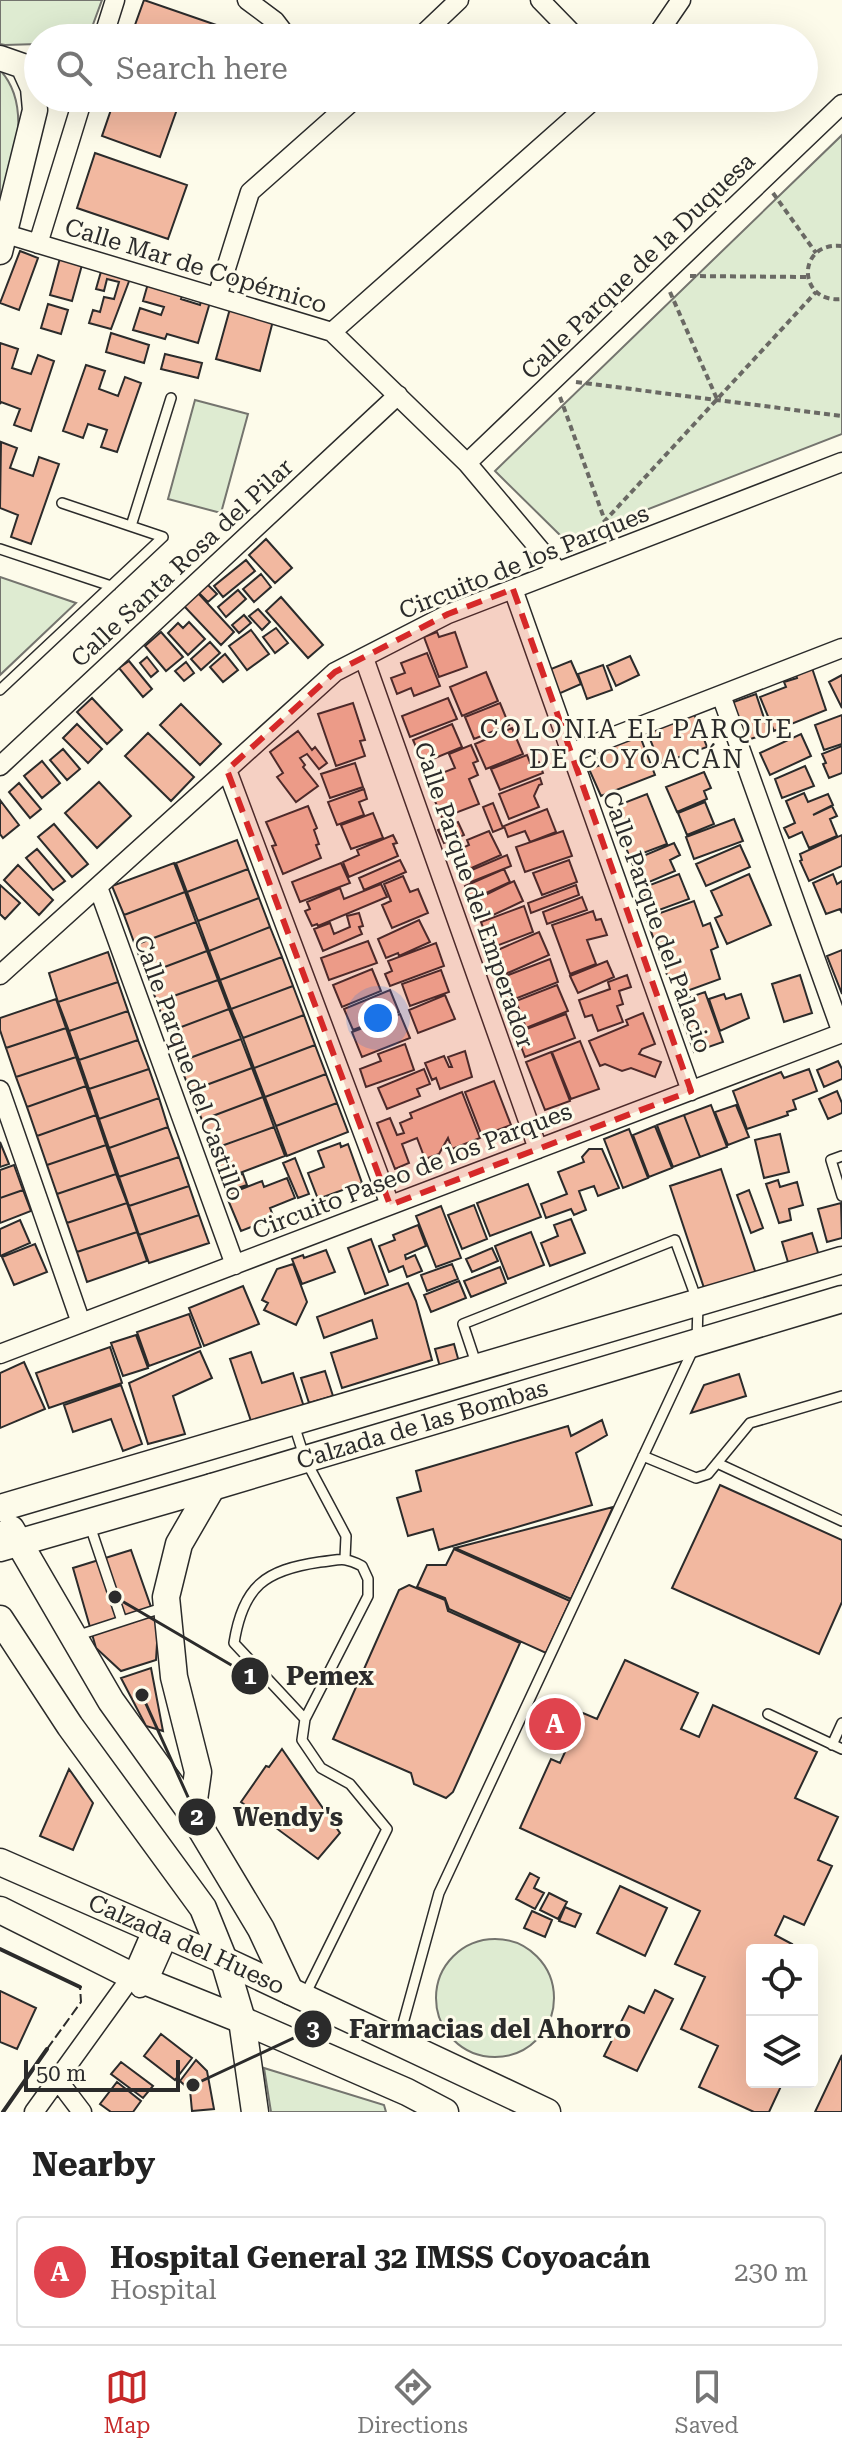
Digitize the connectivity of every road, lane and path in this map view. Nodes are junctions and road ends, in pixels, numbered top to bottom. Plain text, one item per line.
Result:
1 (115, 0) edge
2 (247, 0) edge
3 (459, 0) edge
4 (540, 0) edge
5 (681, 0) edge
6 (107, 24) edge
7 (277, 24) edge
8 (434, 24) edge
9 (563, 24) edge
10 (665, 24) edge
11 (0, 58) edge
12 (24, 66) edge
13 (842, 104) edge
14 (35, 112) edge
15 (79, 112) edge
16 (334, 112) edge
17 (580, 112) edge
18 (763, 180) junction
19 (3, 243) edge
20 (38, 244) junction
21 (842, 246) edge
22 (816, 253) junction
23 (663, 276) junction
24 (808, 277) junction
25 (816, 292) junction
26 (217, 297) junction
27 (842, 299) edge
28 (332, 332) junction
29 (554, 380) junction
30 (398, 395) junction
31 (171, 398) dead end
32 (717, 399) junction
33 (842, 416) edge
34 (842, 462) edge
35 (467, 463) junction
36 (62, 503) dead end
37 (605, 521) junction
38 (131, 526) junction
39 (586, 541) dead end
40 (0, 549) edge
41 (616, 549) junction
42 (558, 571) junction
43 (111, 586) junction
44 (513, 589) junction
45 (842, 648) edge
46 (364, 658) junction
47 (0, 690) edge
48 (721, 695) junction
49 (571, 753) junction
50 (0, 766) edge
51 (227, 770) junction
52 (98, 887) junction
53 (0, 975) edge
54 (842, 1033) edge
55 (0, 1090) edge
56 (691, 1091) junction
57 (538, 1149) junction
58 (842, 1156) edge
59 (842, 1196) edge
60 (390, 1205) junction
61 (842, 1260) edge
62 (235, 1265) junction
63 (842, 1299) edge
64 (698, 1303) junction
65 (81, 1323) junction
66 (697, 1341) junction
67 (0, 1354) edge
68 (477, 1367) junction
69 (842, 1396) edge
70 (293, 1422) junction
71 (643, 1456) junction
72 (305, 1459) junction
73 (717, 1463) junction
74 (212, 1487) junction
75 (0, 1507) edge
76 (842, 1521) edge
77 (89, 1522) junction
78 (9, 1545) edge
79 (345, 1558) junction
80 (167, 1606) junction
81 (0, 1619) edge
82 (122, 1621) junction
83 (73, 1637) junction
84 (768, 1714) dead end
85 (305, 1719) junction
86 (842, 1723) edge
87 (837, 1747) edge
88 (192, 1814) junction
89 (0, 1862) edge
90 (0, 1910) edge
91 (160, 1934) junction
92 (224, 1960) junction
93 (140, 1979) junction
94 (297, 1994) junction
95 (242, 2020) junction
96 (398, 2042) junction
97 (57, 2079) junction
98 (409, 2102) edge
99 (34, 2112) edge
100 (82, 2112) edge
101 (255, 2112) edge
102 (445, 2112) edge
103 (547, 2112) edge

1 - 6 street
2 - 7 street
3 - 8 street
4 - 9 street
5 - 10 street
11 - 12 street
13 - 18 street, Calle Parque de la Duquesa
14 - 19 street
15 - 20 street
16 - 26 street
17 - 28 street
18 - 22 path
18 - 23 street, Calle Parque de la Duquesa
19 - 20 street, Calle Mar de Copérnico
20 - 26 street, Calle Mar de Copérnico
21 - 22 path
22 - 24 path
23 - 24 path
23 - 29 street, Calle Parque de la Duquesa
23 - 32 path
24 - 25 path
25 - 27 path
25 - 32 path
26 - 28 street, Calle Mar de Copérnico
28 - 30 street, Calle Mar de Copérnico
29 - 32 path
29 - 35 street, Calle Parque de la Duquesa
29 - 37 path
30 - 35 street, Calle Mar de Copérnico
30 - 50 street, Calle Santa Rosa del Pilar
31 - 38 lane
32 - 33 path
32 - 37 path
34 - 41 street, Circuito de los Parques
35 - 42 street, Calle Mar de Copérnico
36 - 38 lane
37 - 39 path
37 - 41 path
38 - 43 lane
40 - 43 lane
41 - 42 street, Circuito de los Parques
42 - 44 street, Circuito de los Parques
43 - 47 lane
44 - 46 street, Circuito de los Parques
44 - 49 street, Calle Parque del Palacio
45 - 48 street
46 - 51 street, Circuito de los Parques
46 - 57 street, Calle Parque del Emperador
48 - 49 street
48 - 54 street
49 - 56 street, Calle Parque del Palacio
51 - 52 street, Circuito de los Parques
51 - 60 street
52 - 53 street, Circuito de los Parques
52 - 62 street, Calle Parque del Castillo
54 - 56 street, Circuito Paseo de los Parques
55 - 65 street
56 - 57 street, Circuito Paseo de los Parques
57 - 60 street, Circuito Paseo de los Parques
58 - 59 lane
60 - 62 street, Circuito Paseo de los Parques
61 - 64 main road, Calzada de las Bombas
62 - 65 street, Circuito Paseo de los Parques
63 - 66 main road, Calzada de las Bombas
64 - 66 lane
64 - 68 main road, Calzada de las Bombas
64 - 68 lane
65 - 67 street, Circuito Paseo de los Parques
66 - 71 lane
66 - 72 main road, Calzada de las Bombas
68 - 70 main road, Calzada de las Bombas
69 - 73 lane
70 - 72 lane
70 - 75 main road, Calzada de las Bombas
71 - 73 lane
71 - 96 lane
72 - 74 main road, Calzada de las Bombas
72 - 79 lane
73 - 76 lane
74 - 77 main road, Calzada de las Bombas
74 - 80 main road
75 - 78 main road
77 - 78 main road, Calzada de las Bombas
77 - 82 lane
78 - 83 main road
79 - 85 lane
79 - 85 lane
80 - 82 lane
80 - 88 main road
81 - 92 main road
82 - 83 lane
83 - 88 main road
84 - 87 lane
85 - 94 lane
86 - 87 lane
88 - 94 main road
89 - 91 main road, Calzada del Hueso
90 - 93 main road, Calzada del Hueso
91 - 92 main road, Calzada del Hueso
91 - 93 street
92 - 94 main road, Calzada del Hueso
92 - 95 main road
93 - 95 main road, Calzada del Hueso
93 - 97 street
94 - 96 main road, Calzada del Hueso
95 - 98 main road, Calzada del Hueso
95 - 101 main road
96 - 98 main road
96 - 103 main road, Calzada del Hueso
97 - 99 street
97 - 100 street
98 - 102 main road, Calzada del Hueso

